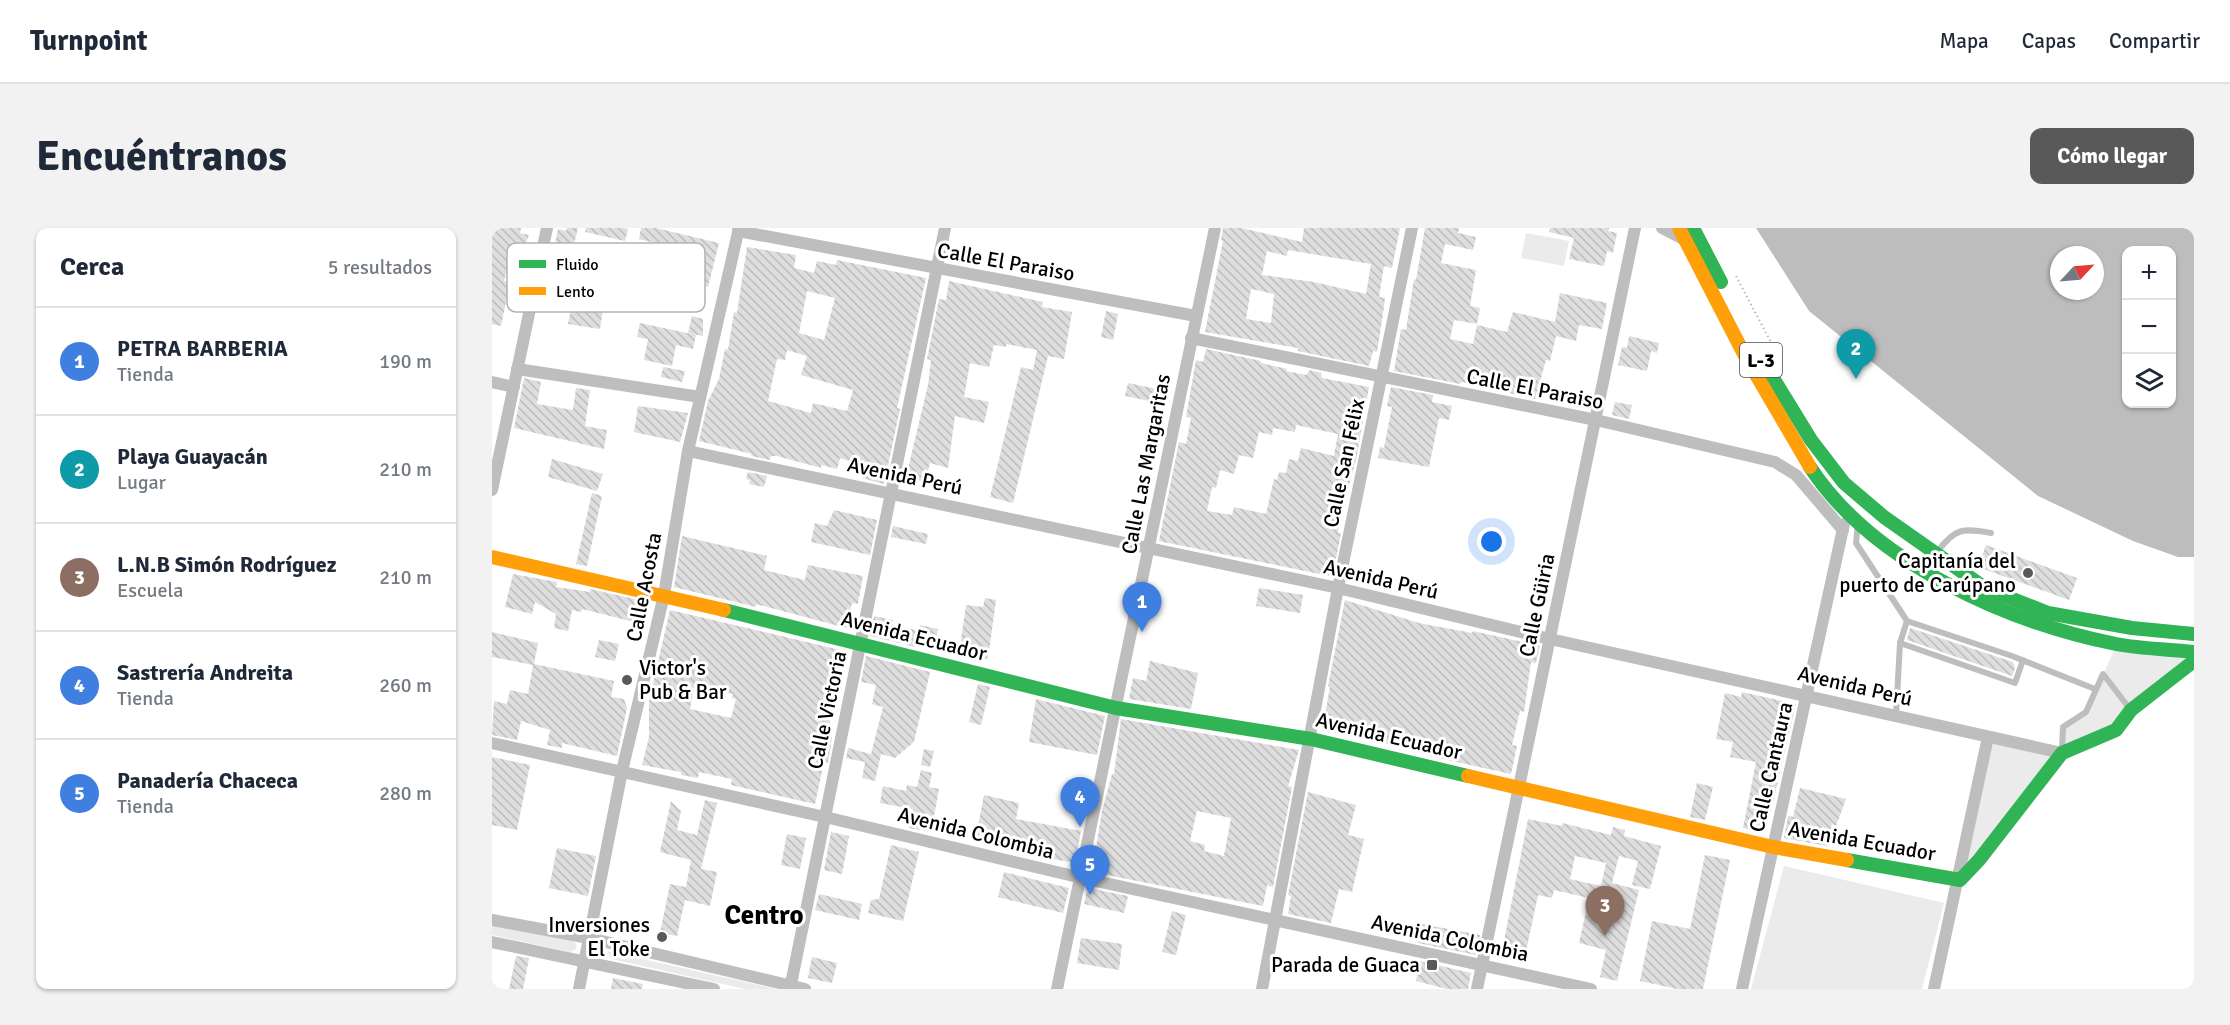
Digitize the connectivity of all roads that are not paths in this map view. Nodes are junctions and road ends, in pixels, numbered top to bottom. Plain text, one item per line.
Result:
1 (547, 228) edge
2 (945, 228) edge
3 (1215, 228) edge
4 (1412, 228) edge
5 (1635, 228) edge
6 (1662, 228) edge
7 (1693, 228) edge
8 (738, 230) edge
9 (1682, 234) edge
10 (544, 243) edge
11 (937, 269) junction
12 (529, 312) edge
13 (1196, 316) junction
14 (1191, 338) junction
15 (517, 369) junction
16 (1382, 378) junction
17 (492, 382) edge
18 (514, 387) junction
19 (700, 397) junction
20 (1596, 420) junction
21 (688, 451) junction
22 (1844, 483) junction
23 (492, 490) edge
24 (892, 494) junction
25 (1853, 515) junction
26 (1843, 530) junction
27 (1991, 533) dead end
28 (1149, 548) junction
29 (1935, 555) junction
30 (492, 557) edge
31 (1338, 588) junction
32 (664, 596) junction
33 (1907, 621) junction
34 (2194, 634) edge
35 (1550, 639) junction
36 (1900, 642) junction
37 (861, 644) junction
38 (2194, 652) edge
39 (2023, 660) junction
40 (2194, 661) edge
41 (2095, 690) junction
42 (1807, 694) junction
43 (1116, 708) junction
44 (2131, 710) junction
45 (1896, 715) junction
46 (1988, 737) junction
47 (1311, 739) junction
48 (492, 743) edge
49 (2062, 753) junction
50 (622, 771) junction
51 (1520, 787) junction
52 (825, 817) junction
53 (1773, 847) junction
54 (1082, 878) junction
55 (1960, 880) junction
56 (492, 920) edge
57 (1276, 921) junction
58 (589, 938) junction
59 (492, 942) edge
60 (584, 961) junction
61 (1483, 965) junction
62 (791, 987) edge
63 (579, 989) edge
64 (714, 989) edge
65 (805, 989) edge
66 (1057, 989) edge
67 (1262, 989) edge
68 (1478, 989) edge
69 (1591, 989) edge
70 (1742, 989) edge
71 (1934, 989) edge

1 - 10 street
2 - 11 street, Calle Victoria
3 - 13 street, Calle Las Margaritas
4 - 16 street, Calle San Félix
5 - 20 street, Calle Güiria
6 - 9 street
7 - 22 street, L-3
8 - 11 street, Calle El Paraiso
8 - 19 street, Calle Acosta
9 - 25 street, L-3
11 - 13 street, Calle El Paraiso
11 - 24 street, Calle Victoria
12 - 15 street
13 - 14 street, Calle Las Margaritas
14 - 16 street, Calle El Paraiso
14 - 28 street, Calle Las Margaritas
15 - 18 street
15 - 19 street
16 - 20 street, Calle El Paraiso
16 - 31 street, Calle San Félix
17 - 18 street
18 - 23 street
19 - 21 street, Calle Acosta
20 - 26 street, Calle El Paraiso
20 - 35 street, Calle Güiria
21 - 24 street, Avenida Perú
21 - 32 street, Calle Acosta
22 - 25 street, Calle Cantaura
22 - 29 street, L-3
24 - 28 street, Avenida Perú
24 - 37 street, Calle Victoria
25 - 26 street, Calle Cantaura
25 - 33 lane
25 - 38 street, L-3
26 - 42 street, Calle Cantaura
27 - 29 lane
28 - 31 street, Avenida Perú
28 - 43 street, Calle Las Margaritas
29 - 34 street, L-3
30 - 32 street, Avenida Ecuador
31 - 35 street, Avenida Perú
31 - 47 street, Calle San Félix
32 - 37 street, Avenida Ecuador
32 - 50 street, Calle Acosta
33 - 36 lane
33 - 39 lane
35 - 42 street, Avenida Perú
35 - 51 street, Calle Güiria
36 - 39 lane
36 - 45 lane
37 - 43 street, Avenida Ecuador
37 - 52 street, Calle Victoria
39 - 41 lane
40 - 44 street, Avenida Ecuador
41 - 44 lane
41 - 49 lane
42 - 45 street, Avenida Perú
42 - 53 street, Calle Cantaura
43 - 47 street, Avenida Ecuador
43 - 54 street, Calle Las Margaritas
44 - 49 street, Avenida Ecuador
45 - 46 street, Avenida Perú
46 - 49 street, Avenida Perú
46 - 55 street
47 - 51 street, Avenida Ecuador
47 - 57 street, Calle San Félix
48 - 50 street, Avenida Colombia
49 - 55 street, Avenida Ecuador
50 - 52 street, Avenida Colombia
50 - 58 street, Calle Acosta
51 - 53 street, Avenida Ecuador
51 - 61 street, Calle Güiria
52 - 54 street, Avenida Colombia
52 - 62 street, Calle Victoria
53 - 55 street, Avenida Ecuador
53 - 70 street, Calle Cantaura
54 - 57 street, Avenida Colombia
54 - 66 street, Calle Las Margaritas
55 - 71 street
56 - 58 street
57 - 61 street, Avenida Colombia
57 - 67 street, Calle San Félix
58 - 60 street, Calle Acosta
58 - 62 street
59 - 60 street
60 - 63 street, Calle Acosta
60 - 64 street
61 - 68 street, Calle Güiria
61 - 69 street, Avenida Colombia
62 - 65 street

